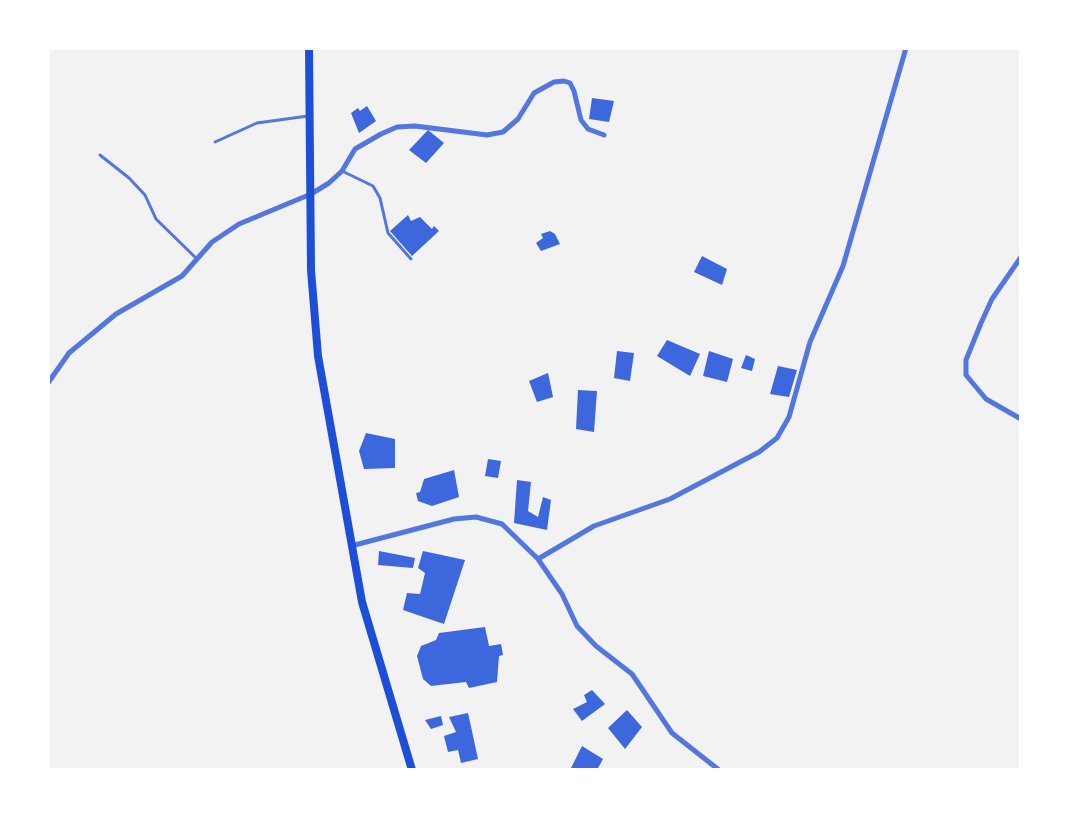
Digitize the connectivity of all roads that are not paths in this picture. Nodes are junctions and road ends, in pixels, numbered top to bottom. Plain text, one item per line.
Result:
1 (309, 48) edge
2 (906, 48) edge
3 (310, 116) junction
4 (604, 135) dead end
5 (215, 142) dead end
6 (100, 155) dead end
7 (342, 171) junction
8 (310, 194) junction
9 (1021, 257) edge
10 (197, 259) junction
11 (411, 259) dead end
12 (48, 383) edge
13 (1021, 419) edge
14 (351, 546) junction
15 (538, 559) junction
16 (412, 770) edge
17 (719, 770) edge

1 - 3 main road
2 - 15 street
3 - 5 lane
3 - 8 main road
4 - 7 street
6 - 10 lane
7 - 8 street
7 - 11 lane
8 - 10 street
8 - 14 main road
9 - 13 street
10 - 12 street
14 - 15 street
14 - 16 main road
15 - 17 street

